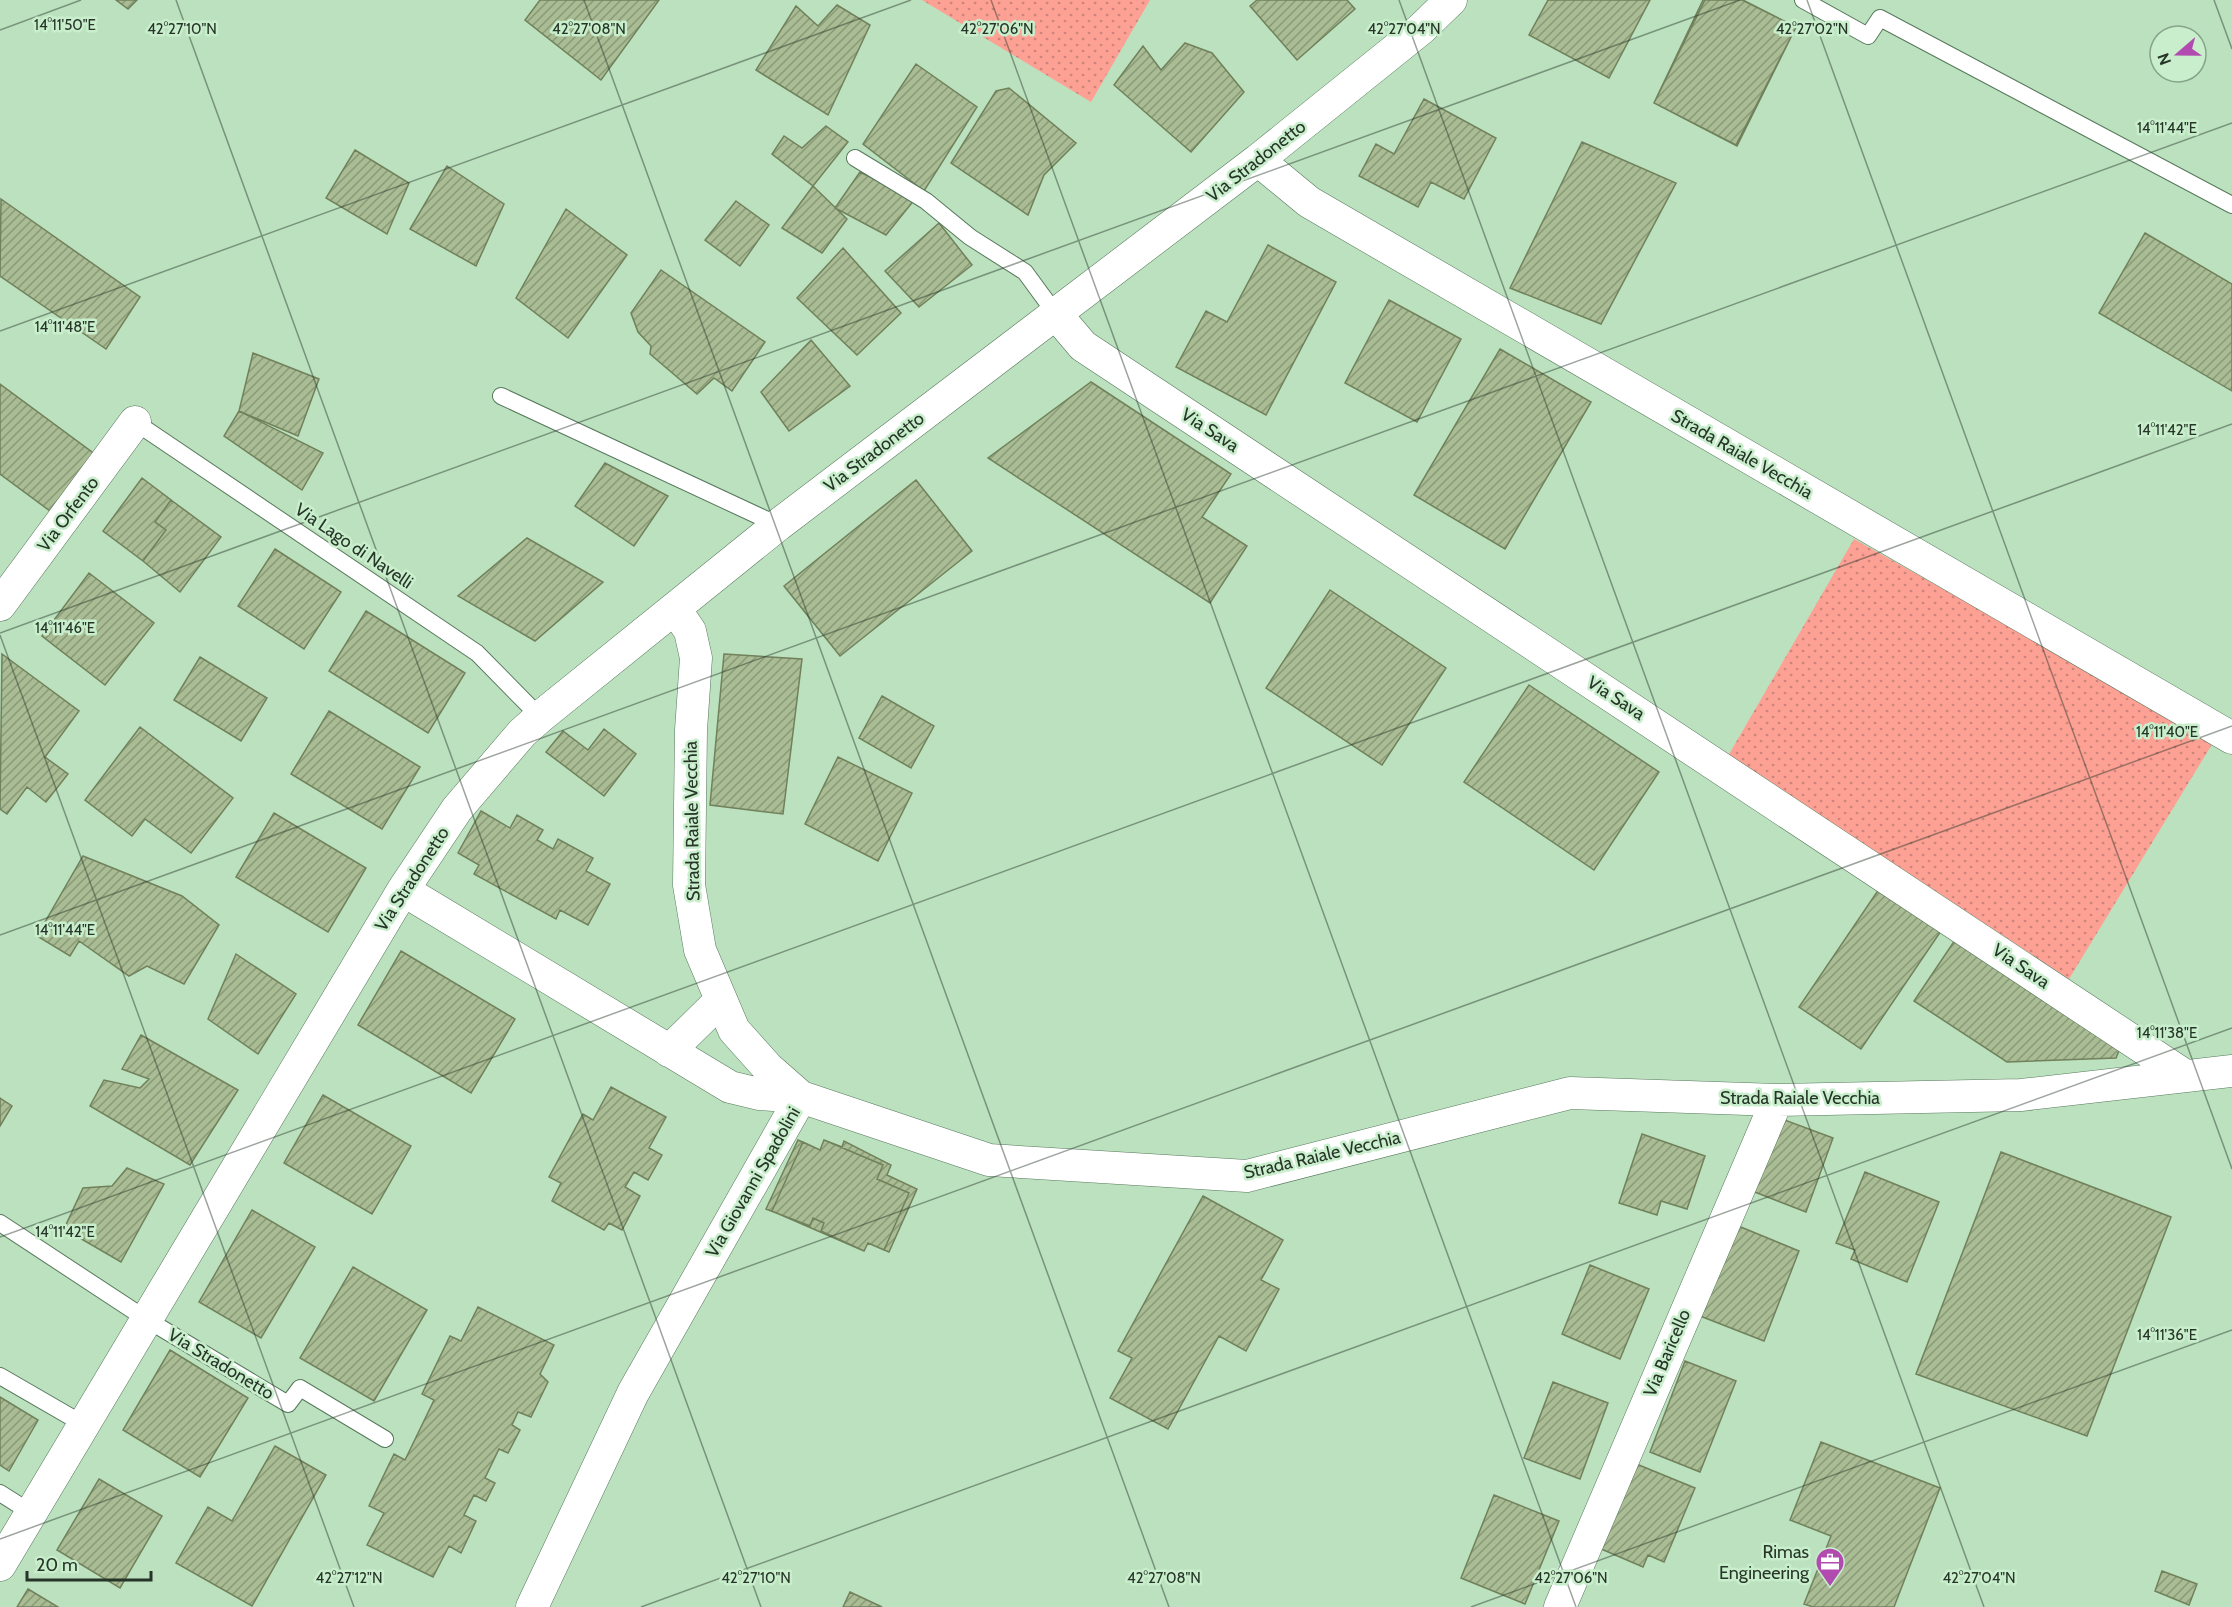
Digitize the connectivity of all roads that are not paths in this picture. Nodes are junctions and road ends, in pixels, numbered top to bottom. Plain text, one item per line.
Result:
1 (1451, 0) edge
2 (1803, 0) edge
3 (855, 158) dead end
4 (1258, 160) junction
5 (2232, 205) edge
6 (1055, 313) junction
7 (501, 396) dead end
8 (135, 422) joint
9 (778, 525) junction
10 (0, 605) edge
11 (675, 609) junction
12 (540, 717) junction
13 (2232, 738) edge
14 (403, 890) junction
15 (722, 1000) junction
16 (669, 1051) junction
17 (2232, 1071) edge
18 (2184, 1075) junction
19 (801, 1097) junction
20 (1777, 1100) junction
21 (0, 1223) edge
22 (146, 1318) junction
23 (0, 1376) edge
24 (83, 1425) junction
25 (385, 1439) dead end
26 (0, 1493) edge
27 (30, 1512) junction
28 (0, 1565) edge
29 (532, 1607) edge
30 (1560, 1607) edge

1 - 4 street, Via Stradonetto
2 - 5 lane
3 - 6 lane
4 - 6 street, Via Stradonetto
4 - 13 street, Strada Raiale Vecchia
6 - 9 street, Via Stradonetto
6 - 18 street, Via Sava
7 - 9 lane
8 - 10 street, Via Orfento
8 - 12 lane, Via Lago di Navelli
9 - 11 street, Via Stradonetto
11 - 12 street, Via Stradonetto
11 - 15 street, Strada Raiale Vecchia
12 - 14 street, Via Stradonetto
14 - 16 street, Via Giovanni Spadolini
14 - 22 street, Via Stradonetto
15 - 16 street
15 - 19 street, Strada Raiale Vecchia
16 - 19 street, Via Giovanni Spadolini
17 - 18 street, Strada Raiale Vecchia
18 - 20 street, Strada Raiale Vecchia
19 - 20 street, Strada Raiale Vecchia
19 - 29 street, Via Giovanni Spadolini
20 - 30 street, Via Baricello
21 - 22 lane, Via Stradonetto
22 - 24 street, Via Stradonetto
22 - 25 lane, Via Stradonetto
23 - 24 lane
24 - 27 street, Via Stradonetto
26 - 27 lane
27 - 28 street, Via Stradonetto

